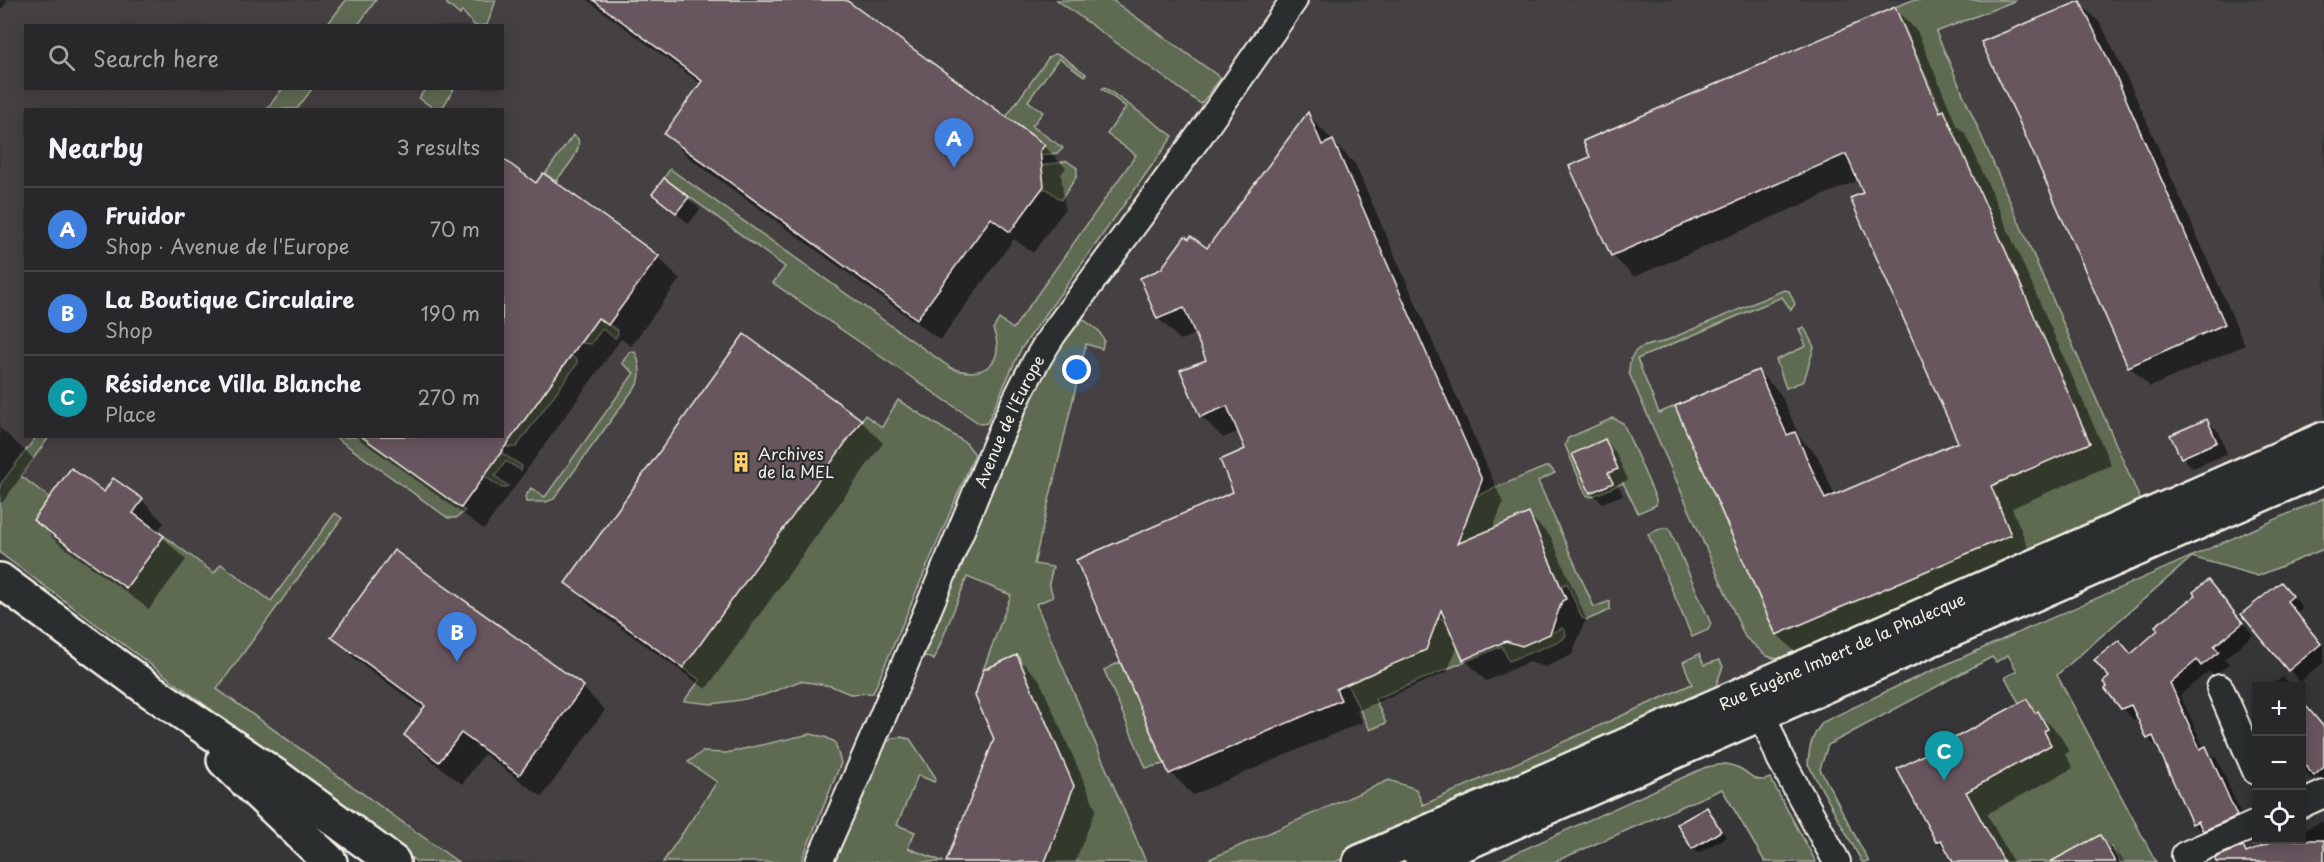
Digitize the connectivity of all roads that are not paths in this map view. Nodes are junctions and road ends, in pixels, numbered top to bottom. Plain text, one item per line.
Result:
1 (1294, 0) edge
2 (2324, 439) edge
3 (2324, 467) edge
4 (0, 580) edge
5 (2220, 688) dead end
6 (148, 689) junction
7 (1757, 701) junction
8 (2252, 762) edge
9 (2324, 794) edge
10 (2306, 802) edge
11 (2252, 826) edge
12 (2185, 855) dead end
13 (824, 856) edge
14 (330, 862) edge
15 (393, 862) edge
16 (1360, 862) edge
17 (1422, 862) edge
18 (1837, 862) edge

1 - 13 street, Avenue de l'Europe
2 - 7 street, Rue Eugène Imbert de la Phalecque
3 - 7 street, Rue Eugène Imbert de la Phalecque
4 - 6 street
5 - 8 street
6 - 14 street
6 - 15 street
7 - 16 street, Rue Eugène Imbert de la Phalecque
7 - 17 street, Rue Eugène Imbert de la Phalecque
7 - 18 street
9 - 10 street
11 - 12 street

